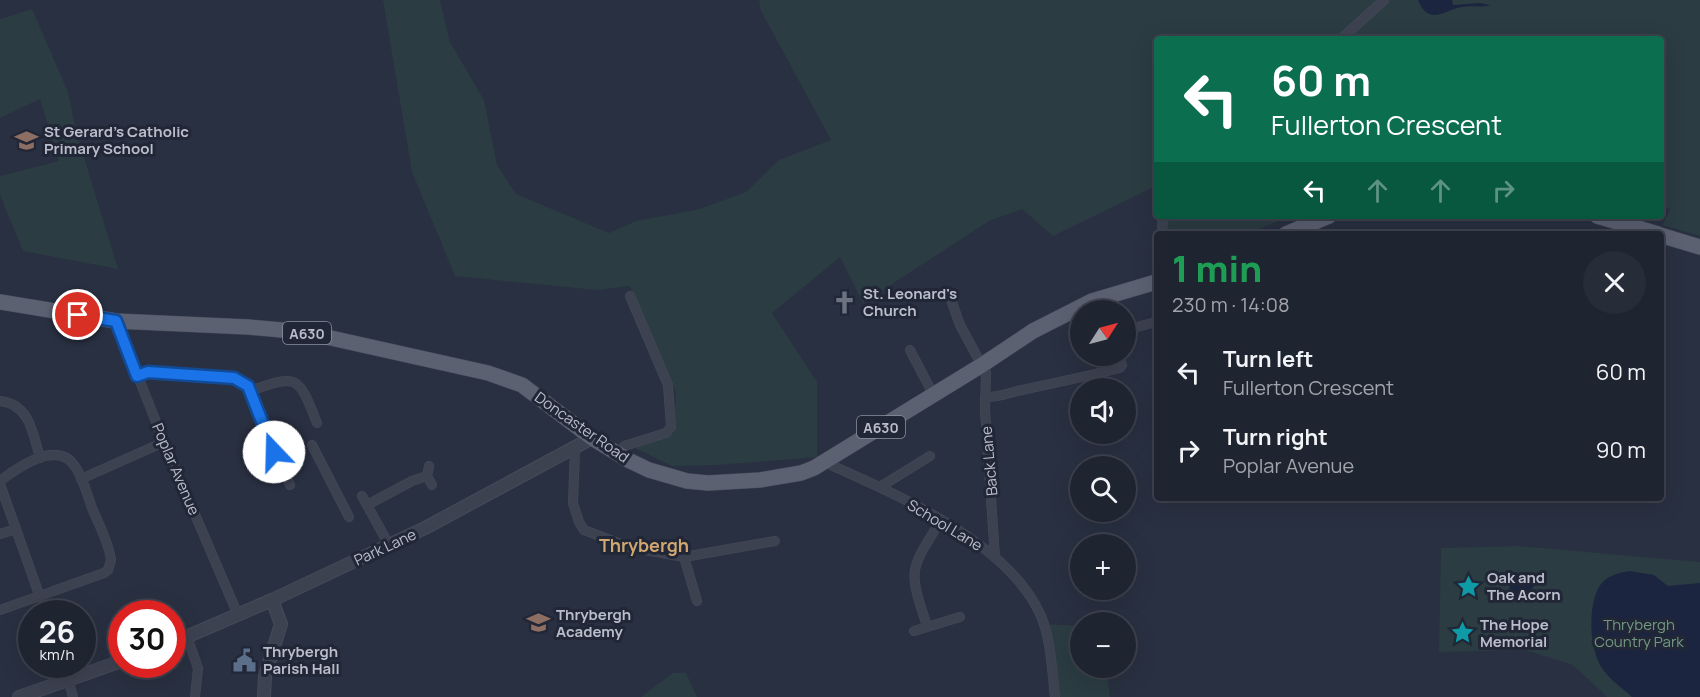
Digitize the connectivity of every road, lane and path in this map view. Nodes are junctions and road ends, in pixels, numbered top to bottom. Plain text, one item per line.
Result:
1 (1384, 0) edge
2 (1344, 36) edge
3 (1322, 219) edge
4 (1607, 219) edge
5 (1293, 231) edge
6 (1649, 231) edge
7 (1664, 236) edge
8 (1700, 247) edge
9 (1154, 283) edge
10 (949, 294) dead end
11 (630, 296) dead end
12 (0, 302) edge
13 (116, 321) junction
14 (1154, 323) edge
15 (1136, 327) edge
16 (909, 350) dead end
17 (982, 366) junction
18 (1120, 366) edge
19 (137, 376) junction
20 (250, 391) junction
21 (933, 394) junction
22 (985, 397) junction
23 (0, 401) edge
24 (317, 423) dead end
25 (592, 438) junction
26 (164, 442) junction
27 (312, 445) dead end
28 (624, 446) dead end
29 (575, 448) junction
30 (930, 456) dead end
31 (40, 458) junction
32 (827, 460) junction
33 (81, 479) junction
34 (0, 483) edge
35 (290, 485) dead end
36 (432, 485) dead end
37 (880, 487) junction
38 (364, 500) junction
39 (941, 520) junction
40 (16, 529) junction
41 (0, 534) edge
42 (775, 541) dead end
43 (389, 545) junction
44 (684, 557) junction
45 (995, 557) junction
46 (40, 597) junction
47 (272, 600) junction
48 (697, 601) dead end
49 (0, 610) edge
50 (238, 615) junction
51 (960, 616) dead end
52 (927, 626) junction
53 (914, 631) dead end
54 (187, 637) joint
55 (108, 665) edge
56 (68, 679) junction
57 (19, 697) edge
58 (74, 697) edge
59 (195, 697) edge
60 (264, 697) edge
61 (1055, 697) edge

1 - 2 street
3 - 5 main road
4 - 6 main road
7 - 8 main road
9 - 17 main road, Doncaster Road / A630
10 - 17 street
11 - 28 street
12 - 13 main road, Doncaster Road / A630
13 - 19 street, Poplar Avenue
13 - 25 main road, Doncaster Road / A630
14 - 15 street
16 - 21 street
17 - 21 main road, Doncaster Road / A630
17 - 22 street, Back Lane
18 - 22 street
19 - 20 street
19 - 26 street, Poplar Avenue
20 - 24 street
20 - 35 street
21 - 32 main road, Doncaster Road / A630
22 - 45 street, Back Lane
23 - 31 street
25 - 29 street, Park Lane
25 - 32 main road, Doncaster Road / A630
26 - 33 street
26 - 50 street, Poplar Avenue
27 - 38 street
29 - 43 street, Park Lane
29 - 44 street
30 - 37 street
31 - 33 street
31 - 34 street
32 - 37 street, School Lane
33 - 46 street
34 - 40 street
36 - 38 street
37 - 39 street, School Lane
38 - 43 street
39 - 45 street, School Lane
39 - 52 street
40 - 41 street
40 - 46 street
42 - 44 street
43 - 47 street, Park Lane
44 - 48 street
45 - 61 street, School Lane
46 - 49 street
47 - 50 street, Park Lane
47 - 60 street
50 - 54 street, Park Lane
51 - 52 street
52 - 53 street
54 - 59 street
55 - 56 street
56 - 57 street
56 - 58 street

